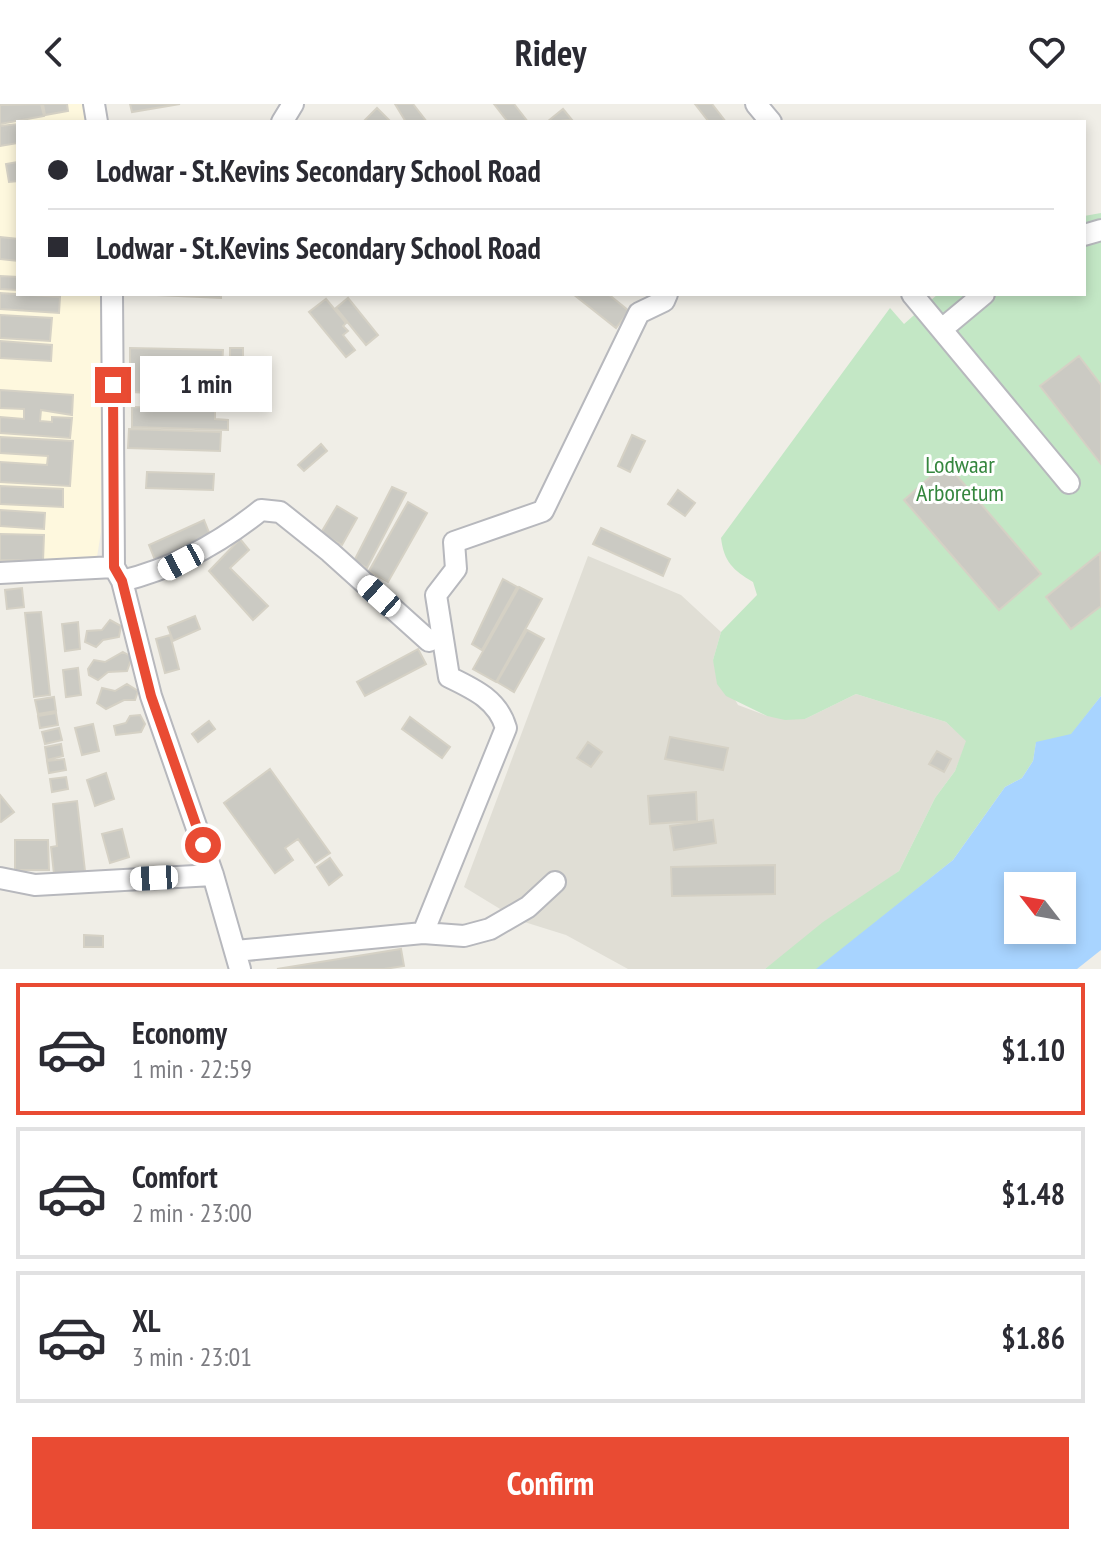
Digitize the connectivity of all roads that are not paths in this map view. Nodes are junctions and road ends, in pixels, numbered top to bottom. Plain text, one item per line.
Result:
1 (112, 296) edge
2 (666, 296) edge
3 (914, 296) edge
4 (982, 296) edge
5 (942, 329) junction
6 (1069, 483) dead end
7 (0, 573) edge
8 (118, 574) junction
9 (429, 641) dead end
10 (213, 875) junction
11 (0, 878) edge
12 (555, 882) dead end
13 (423, 933) junction
14 (238, 960) edge

1 - 8 street
2 - 13 street
3 - 5 street
4 - 5 street
5 - 6 street
7 - 8 street
8 - 9 street
8 - 10 street
10 - 11 street
10 - 14 street
12 - 13 street
13 - 14 street

